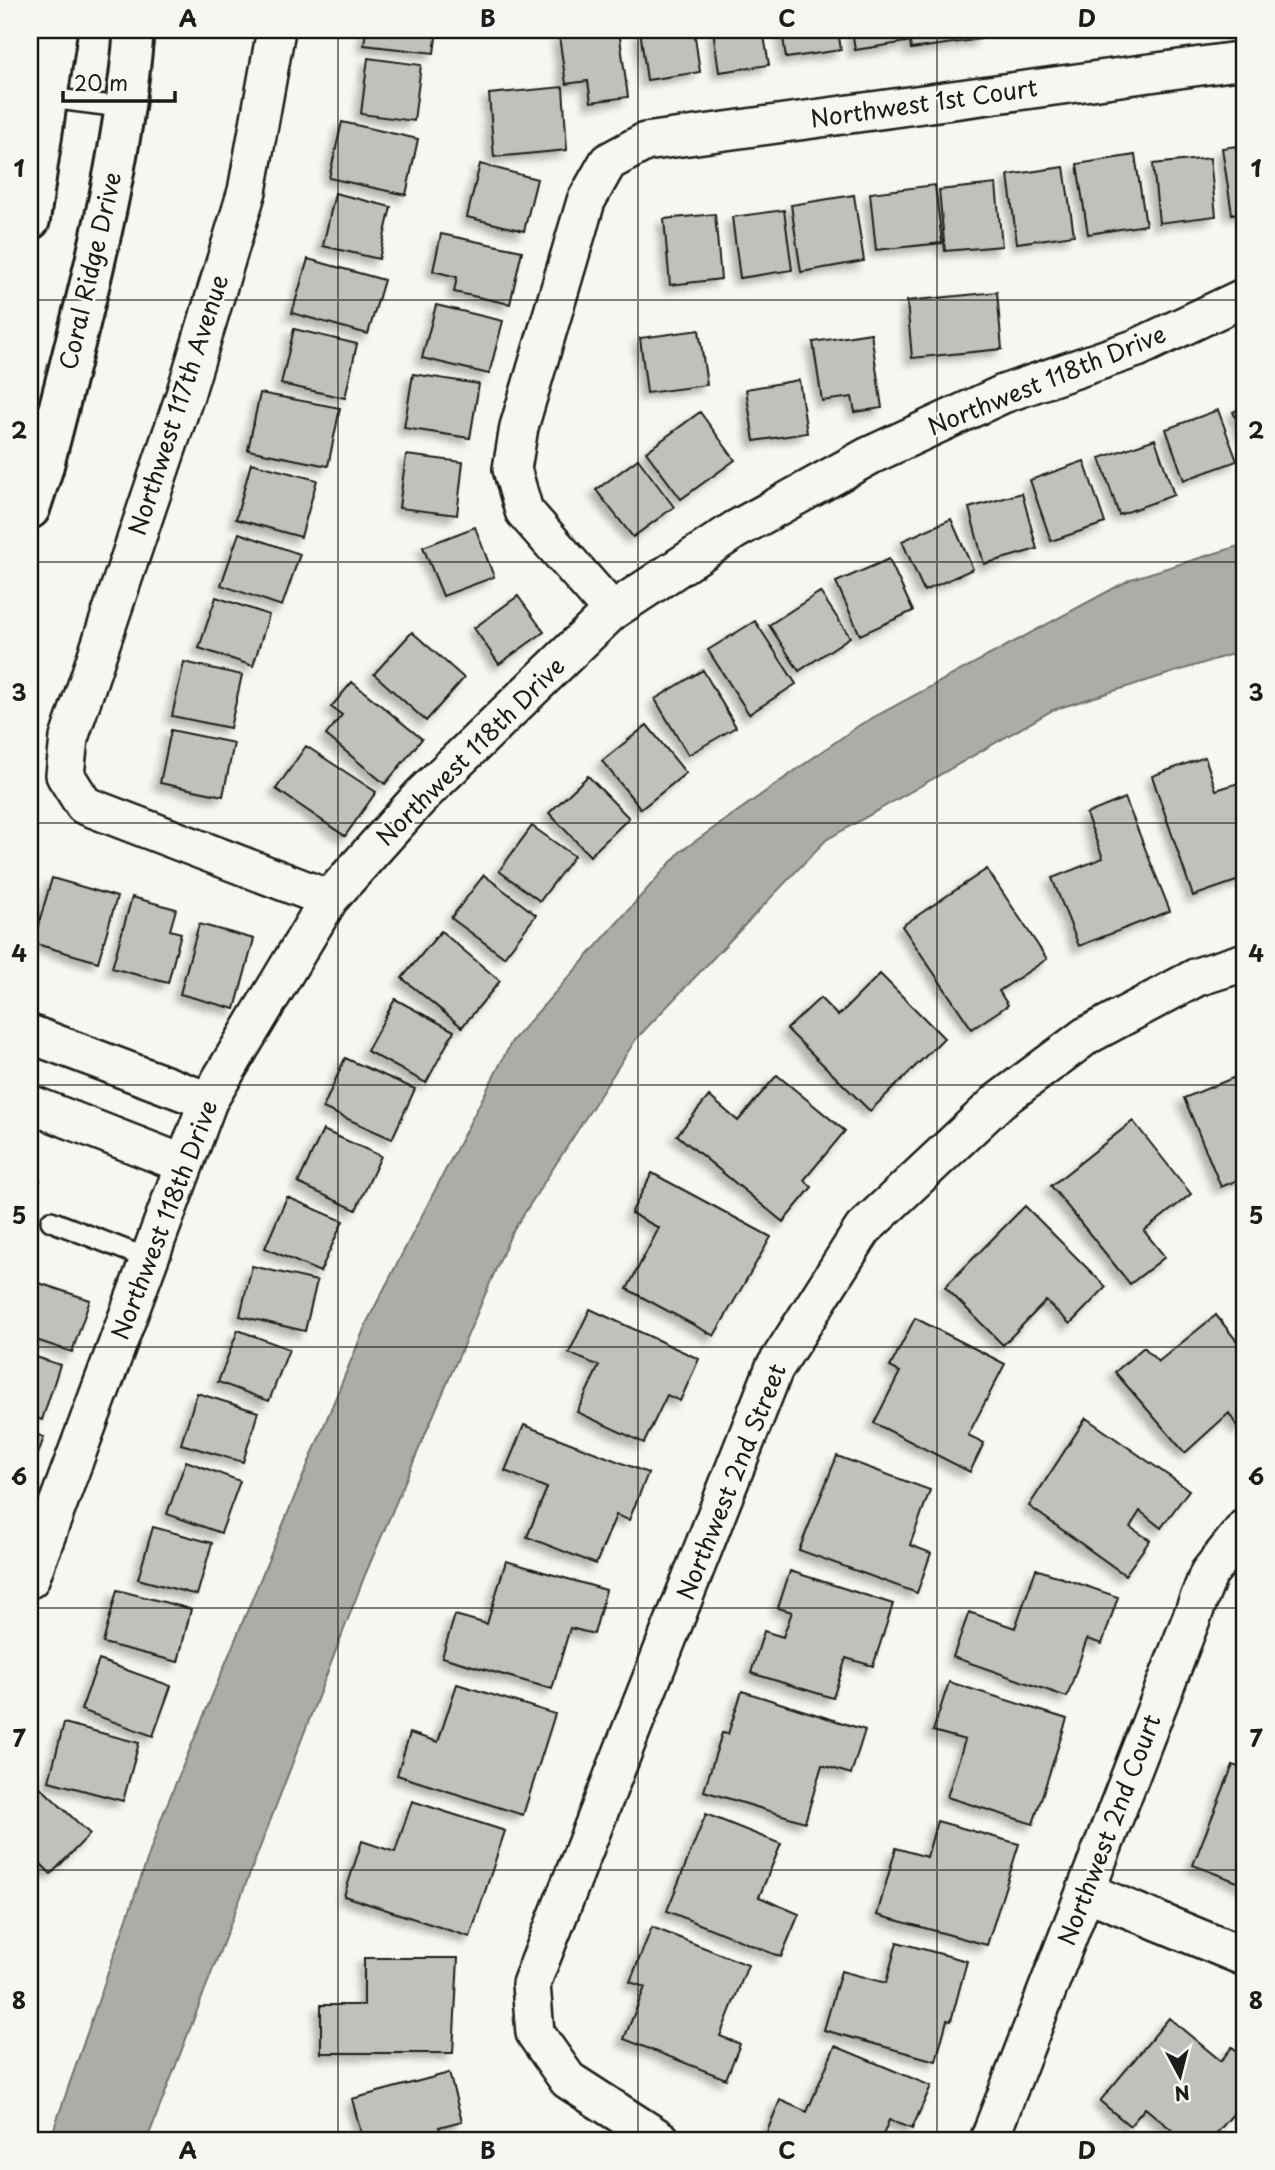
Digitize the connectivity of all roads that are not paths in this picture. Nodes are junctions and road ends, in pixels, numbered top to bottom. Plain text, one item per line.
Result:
1 (57, 30) edge
2 (134, 30) edge
3 (276, 30) edge
4 (1245, 60) edge
5 (39, 97) edge
6 (128, 108) junction
7 (30, 220) edge
8 (1245, 297) edge
9 (30, 509) edge
10 (612, 611) junction
11 (329, 900) junction
12 (1245, 962) edge
13 (30, 1034) edge
14 (208, 1101) junction
15 (30, 1104) edge
16 (184, 1164) junction
17 (51, 1221) dead end
18 (149, 1259) junction
19 (1245, 1528) edge
20 (30, 1579) edge
21 (1087, 1892) junction
22 (1245, 1957) edge
23 (661, 2140) edge
24 (989, 2140) edge

1 - 5 main road
2 - 6 main road, Coral Ridge Drive
3 - 11 street, Northwest 117th Avenue
4 - 10 street, Northwest 1st Court
5 - 6 lane
5 - 7 main road
6 - 9 main road, Coral Ridge Drive
8 - 10 street, Northwest 118th Drive
10 - 11 street, Northwest 118th Drive
11 - 14 street, Northwest 118th Drive
12 - 23 street, Northwest 2nd Street
13 - 14 street
14 - 16 street, Northwest 118th Drive
15 - 16 street
16 - 18 street, Northwest 118th Drive
17 - 18 lane
18 - 20 street, Northwest 118th Drive
19 - 21 street, Northwest 2nd Court
21 - 22 street
21 - 24 street, Northwest 2nd Court

